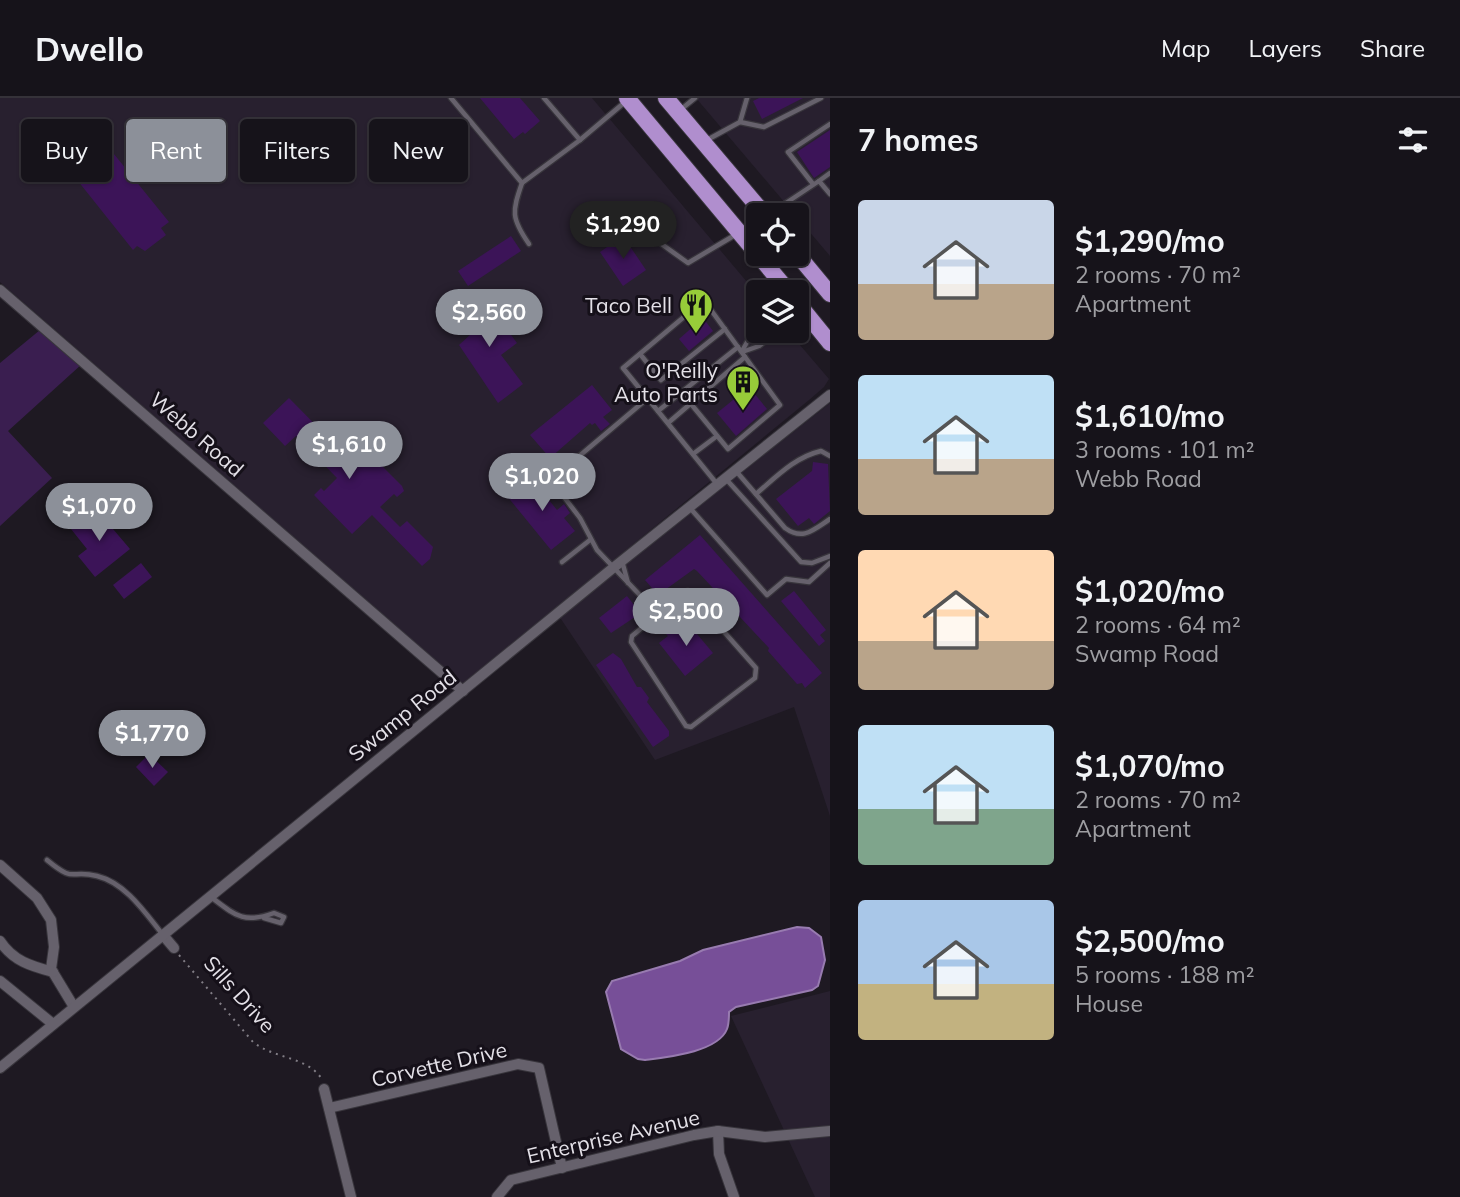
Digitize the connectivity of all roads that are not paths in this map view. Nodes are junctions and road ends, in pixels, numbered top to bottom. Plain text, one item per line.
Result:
1 (451, 98) edge
2 (544, 98) edge
3 (666, 98) edge
4 (695, 98) edge
5 (747, 98) edge
6 (821, 98) edge
7 (628, 99) edge
8 (678, 112) junction
9 (740, 122) junction
10 (830, 124) edge
11 (580, 141) junction
12 (704, 142) junction
13 (830, 173) edge
14 (819, 181) junction
15 (522, 183) junction
16 (813, 184) junction
17 (830, 194) edge
18 (756, 203) edge
19 (784, 203) edge
20 (635, 225) dead end
21 (739, 233) junction
22 (529, 244) dead end
23 (809, 266) edge
24 (779, 280) edge
25 (828, 286) edge
26 (0, 290) edge
27 (809, 320) edge
28 (725, 329) junction
29 (747, 343) edge
30 (763, 343) edge
31 (830, 343) edge
32 (742, 352) junction
33 (640, 354) junction
34 (682, 393) junction
35 (830, 395) edge
36 (648, 398) junction
37 (690, 403) junction
38 (659, 411) junction
39 (668, 423) junction
40 (717, 436) junction
41 (693, 454) junction
42 (830, 456) edge
43 (736, 470) junction
44 (558, 474) dead end
45 (722, 482) junction
46 (558, 489) dead end
47 (756, 494) junction
48 (689, 508) junction
49 (830, 519) edge
50 (590, 540) junction
51 (830, 556) edge
52 (622, 561) junction
53 (562, 562) dead end
54 (830, 563) edge
55 (613, 568) junction
56 (628, 584) junction
57 (655, 611) junction
58 (463, 691) junction
59 (47, 860) dead end
60 (0, 865) edge
61 (210, 896) junction
62 (264, 918) dead end
63 (163, 935) junction
64 (0, 941) edge
65 (174, 948) road end
66 (52, 972) junction
67 (0, 981) edge
68 (74, 1007) junction
69 (53, 1024) junction
70 (0, 1068) edge
71 (324, 1089) road end
72 (329, 1108) junction
73 (718, 1131) junction
74 (830, 1131) edge
75 (562, 1168) junction
76 (351, 1197) edge
77 (496, 1197) edge
78 (734, 1197) edge

1 - 15 lane
2 - 11 lane
3 - 8 highway
4 - 8 lane
5 - 9 lane
6 - 9 lane
7 - 11 lane
7 - 21 highway
8 - 12 highway
9 - 12 lane
10 - 16 lane
11 - 15 lane
12 - 18 highway
13 - 14 lane
14 - 16 lane
14 - 17 lane
15 - 22 lane
16 - 19 lane
20 - 21 lane
21 - 24 highway
23 - 25 highway
26 - 58 street, Webb Road
27 - 31 highway
28 - 32 lane
28 - 33 lane
28 - 33 lane
29 - 32 lane
30 - 32 lane
32 - 34 lane
32 - 37 lane
32 - 40 lane
33 - 36 lane
34 - 37 lane
34 - 38 lane
35 - 43 street, Swamp Road
36 - 38 lane
36 - 44 lane
37 - 39 lane
37 - 40 lane
38 - 39 lane
39 - 41 lane
40 - 41 lane
41 - 45 lane
42 - 47 lane
43 - 45 street, Swamp Road
43 - 47 lane
45 - 48 street, Swamp Road
45 - 51 lane
46 - 50 lane
47 - 49 lane
48 - 52 street, Swamp Road
48 - 54 lane
50 - 53 lane
50 - 55 lane
52 - 55 street, Swamp Road
52 - 56 lane
55 - 56 lane
55 - 58 street, Swamp Road
56 - 57 lane
57 - 57 lane
58 - 61 street, Swamp Road
59 - 63 lane
60 - 66 street
61 - 62 lane
61 - 63 street, Swamp Road
63 - 65 street
63 - 68 street, Swamp Road
64 - 66 street
66 - 68 street
67 - 69 street
68 - 69 street, Swamp Road
69 - 70 street, Swamp Road
71 - 72 street
72 - 75 street, Corvette Drive
72 - 76 street
73 - 74 street, Enterprise Avenue
73 - 75 street, Enterprise Avenue
73 - 78 street
75 - 77 street, Enterprise Avenue

